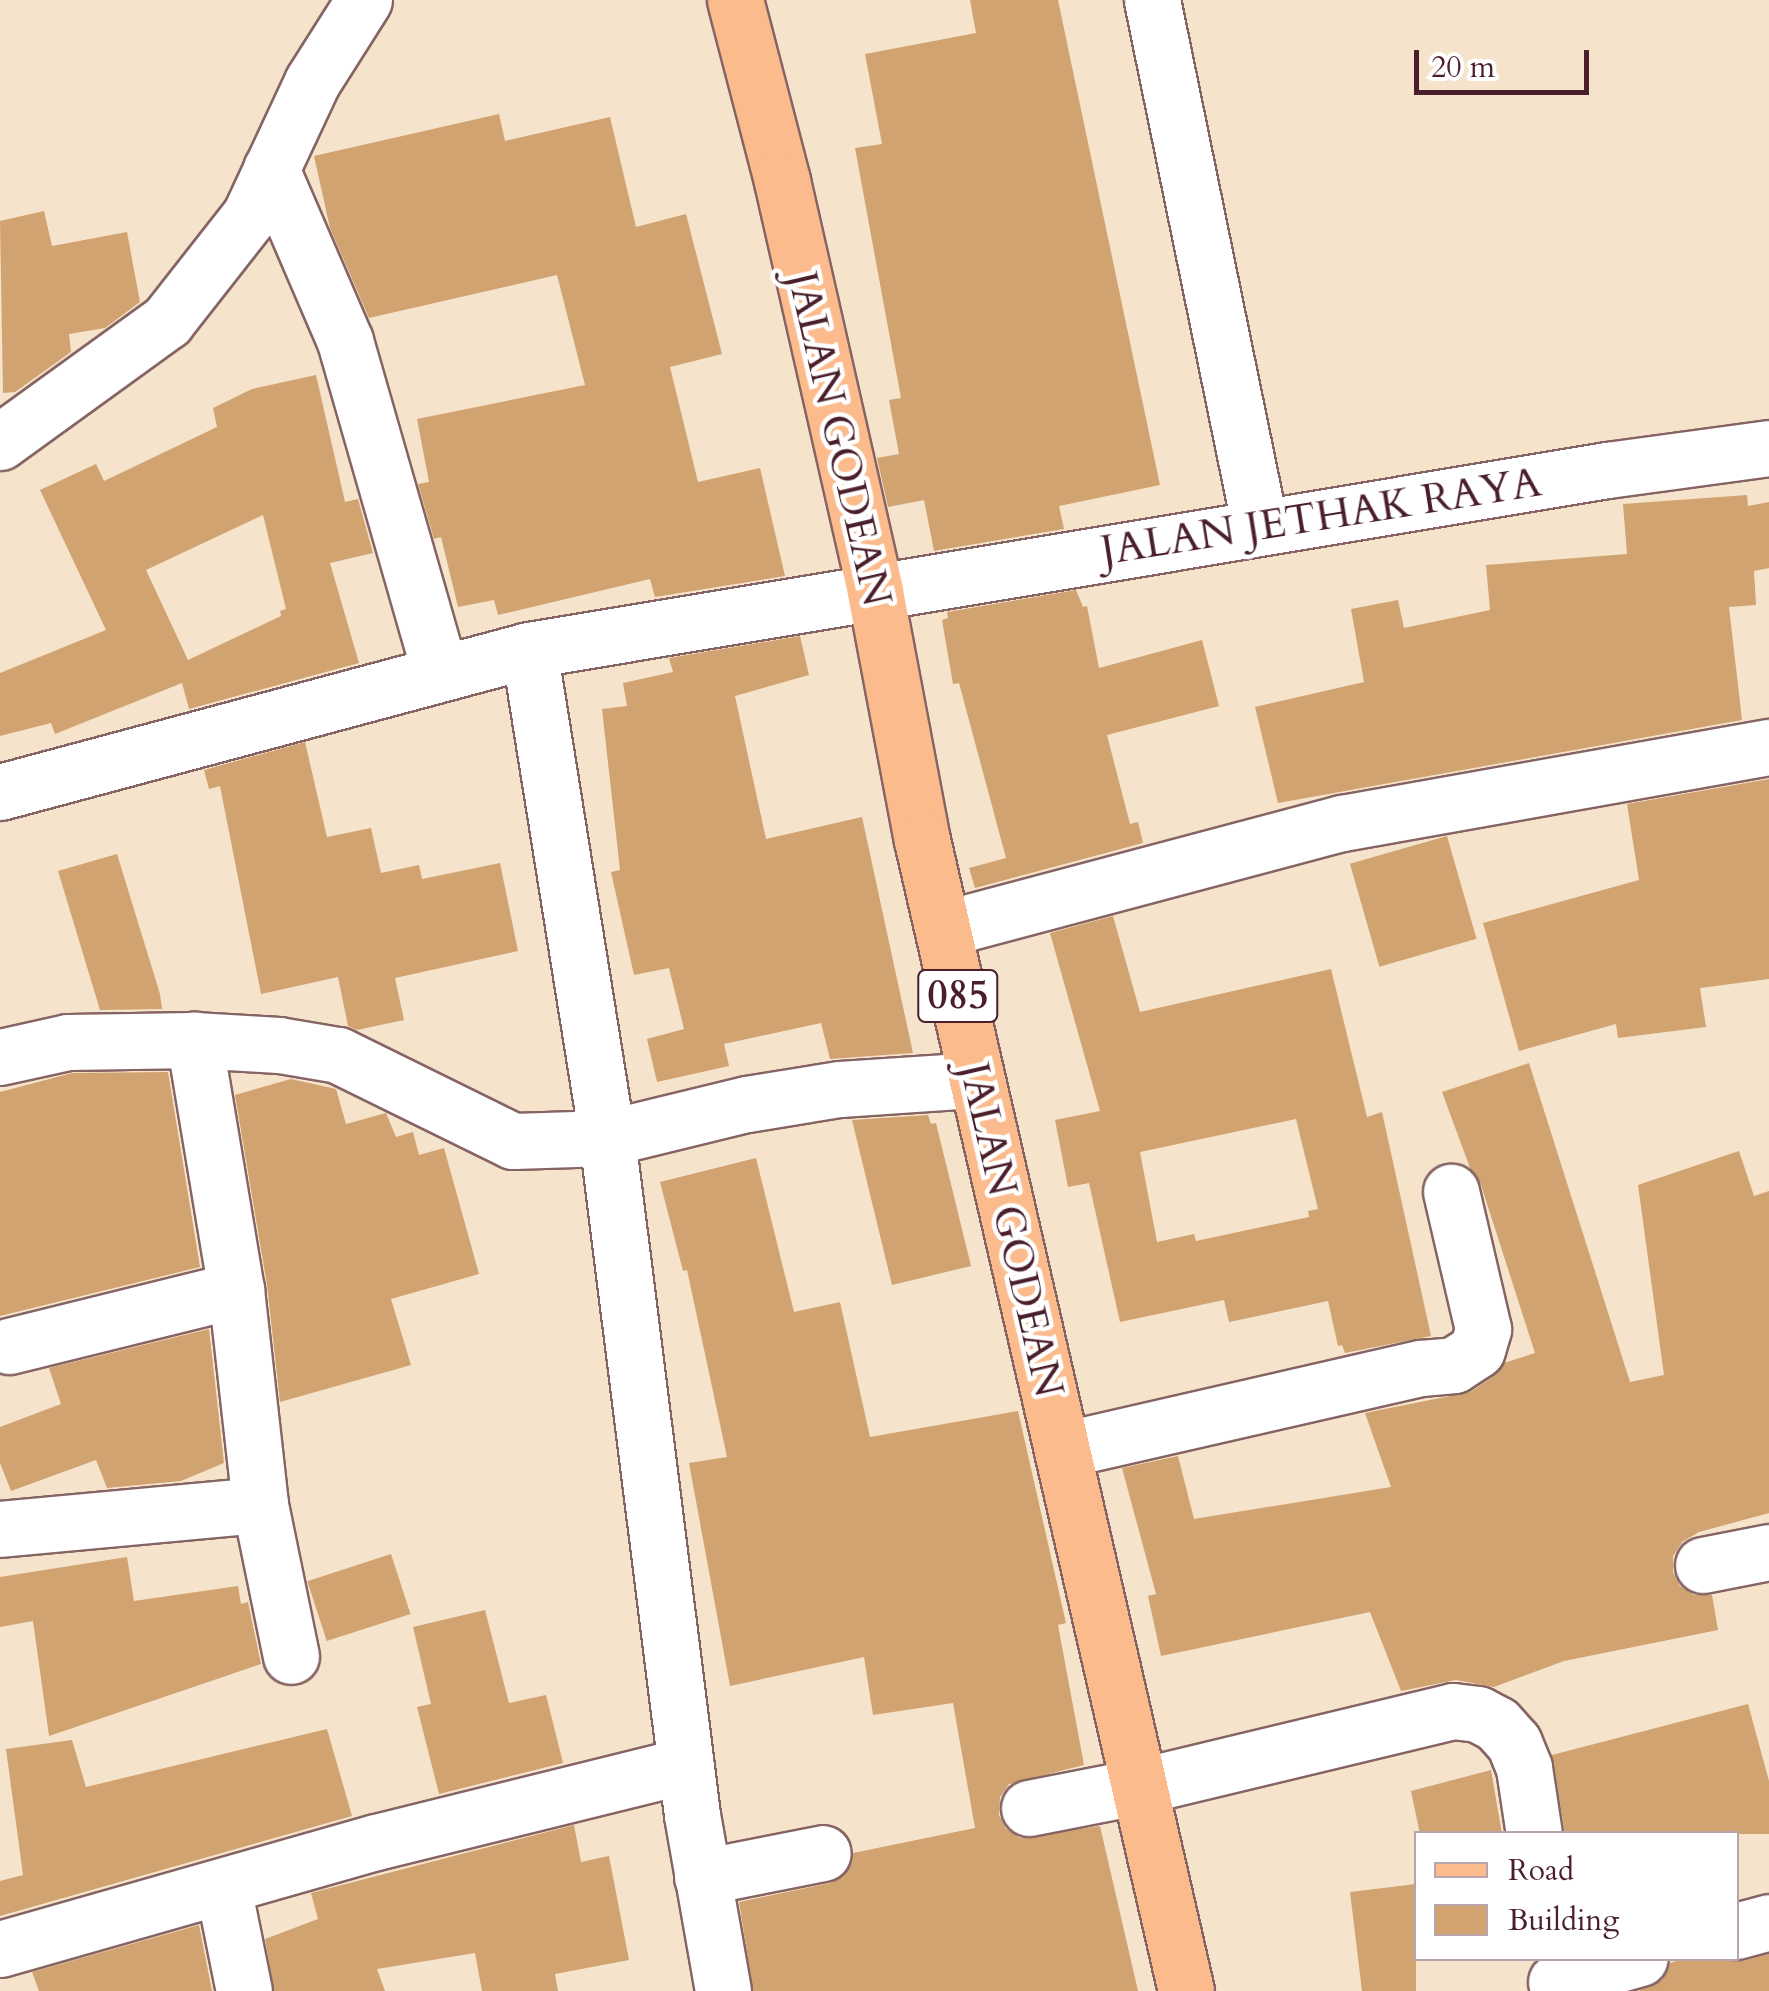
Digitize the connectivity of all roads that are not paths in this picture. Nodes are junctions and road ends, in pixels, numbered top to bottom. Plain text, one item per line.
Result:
1 (364, 0) edge
2 (736, 0) edge
3 (1152, 0) edge
4 (272, 169) junction
5 (0, 442) edge
6 (1769, 448) edge
7 (1260, 527) junction
8 (874, 592) junction
9 (529, 650) junction
10 (440, 673) junction
11 (1769, 747) edge
12 (0, 792) edge
13 (943, 930) junction
14 (194, 1040) junction
15 (0, 1057) edge
16 (976, 1080) junction
17 (607, 1138) junction
18 (1450, 1192) dead end
19 (236, 1290) junction
20 (9, 1346) dead end
21 (1062, 1450) junction
22 (260, 1505) junction
23 (0, 1528) edge
24 (1769, 1552) edge
25 (1703, 1565) dead end
26 (291, 1656) dead end
27 (686, 1765) junction
28 (1142, 1786) junction
29 (1029, 1808) dead end
30 (1534, 1831) edge
31 (823, 1853) dead end
32 (702, 1877) junction
33 (223, 1887) junction
34 (1769, 1922) edge
35 (1739, 1930) edge
36 (0, 1949) edge
37 (1627, 1961) edge
38 (1555, 1977) edge
39 (244, 1991) edge
40 (723, 1991) edge
41 (1186, 1991) edge

1 - 4 street
2 - 8 main road, JALAN GODEAN / 085
3 - 7 street
4 - 5 street
4 - 10 street
6 - 7 street, JALAN JETHAK RAYA
7 - 8 street, JALAN JETHAK RAYA
8 - 9 street, JALAN JETHAK RAYA
8 - 13 main road, JALAN GODEAN / 085
9 - 10 street, JALAN JETHAK RAYA
9 - 17 street
10 - 12 street, JALAN JETHAK RAYA
11 - 13 street
13 - 16 main road, JALAN GODEAN / 085
14 - 15 street
14 - 17 street
14 - 19 street
16 - 17 street
16 - 21 main road, JALAN GODEAN / 085
17 - 27 street
18 - 21 street
19 - 20 street
19 - 22 street
21 - 28 main road, JALAN GODEAN / 085
22 - 23 street
22 - 26 street
24 - 25 street
27 - 32 street
27 - 33 street
28 - 29 street
28 - 30 street
28 - 41 main road, JALAN GODEAN / 085
31 - 32 street
32 - 40 street
33 - 36 street
33 - 39 street
34 - 35 street
37 - 38 street

